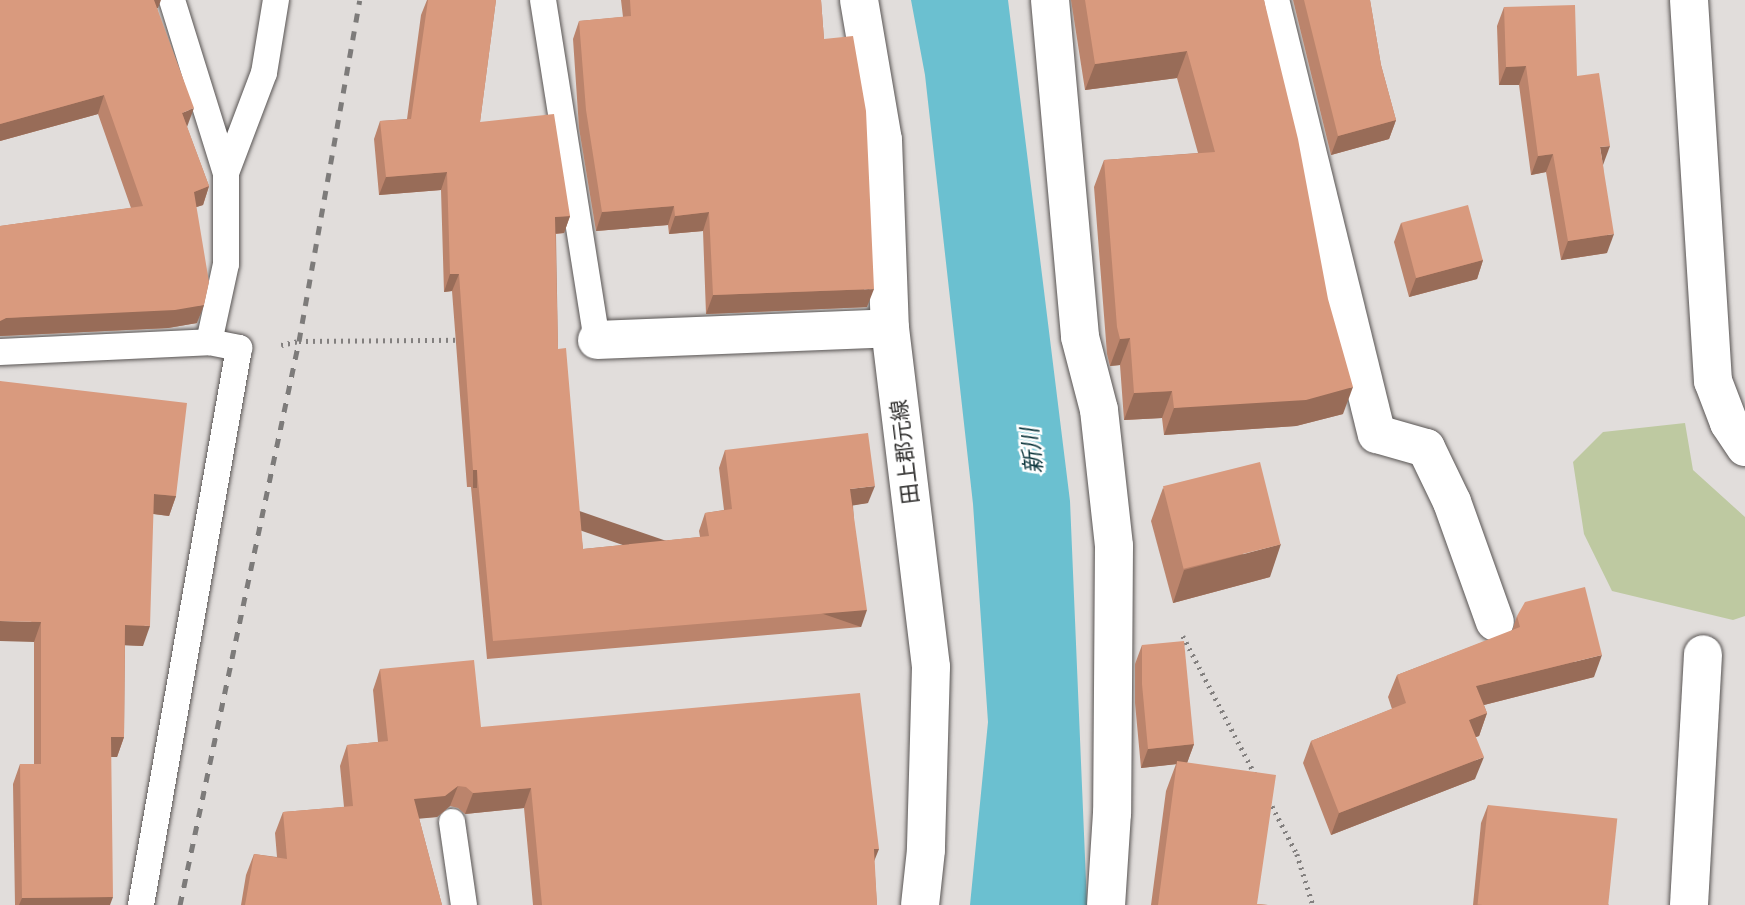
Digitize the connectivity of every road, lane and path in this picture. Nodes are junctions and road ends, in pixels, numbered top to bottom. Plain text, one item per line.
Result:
1 (172, 0) edge
2 (276, 0) edge
3 (543, 0) edge
4 (859, 0) edge
5 (1050, 0) edge
6 (1270, 0) edge
7 (1689, 0) edge
8 (226, 173) junction
9 (890, 328) junction
10 (475, 340) edge
11 (597, 340) joint
12 (209, 342) junction
13 (239, 348) junction
14 (0, 352) edge
15 (1745, 447) edge
16 (1495, 622) dead end
17 (1183, 636) dead end
18 (1703, 654) dead end
19 (1259, 782) edge
20 (1265, 794) edge
21 (452, 822) edge
22 (141, 905) edge
23 (464, 905) edge
24 (920, 905) edge
25 (1106, 905) edge
26 (1312, 905) edge
27 (1689, 905) edge

1 - 8 lane
2 - 8 lane
3 - 11 lane
4 - 9 street, 田上郡元線
5 - 25 street
6 - 16 street
7 - 15 street
8 - 12 lane
9 - 11 street
9 - 24 street, 田上郡元線
10 - 13 path
12 - 13 lane
12 - 14 lane
13 - 22 lane
17 - 19 path
18 - 27 street
20 - 26 path
21 - 23 lane

